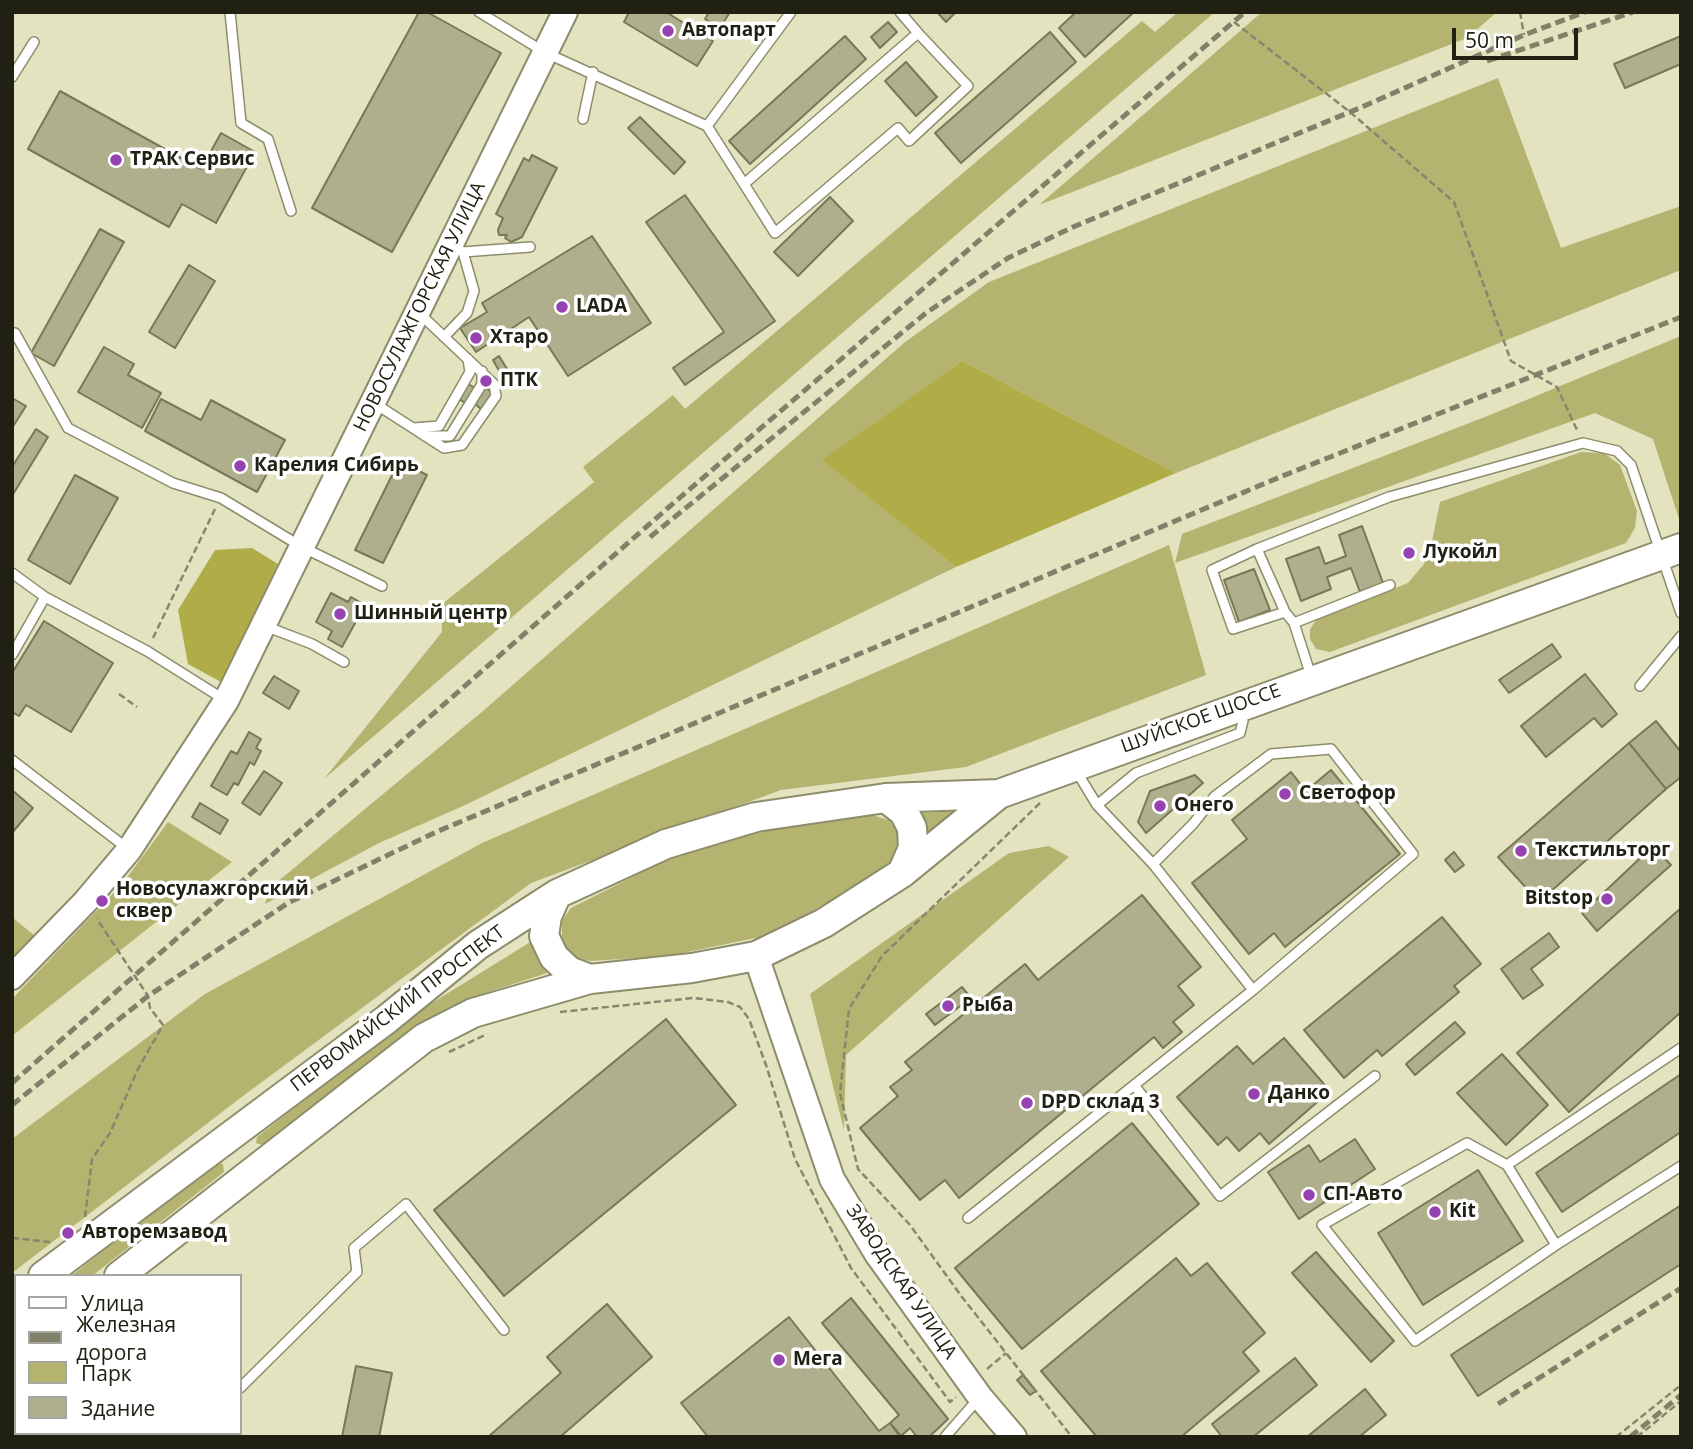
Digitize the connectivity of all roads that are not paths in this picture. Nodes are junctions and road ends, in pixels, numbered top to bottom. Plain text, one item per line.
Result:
1 (230, 12) edge
2 (479, 12) edge
3 (565, 12) edge
4 (791, 12) edge
5 (900, 12) edge
6 (918, 33) junction
7 (34, 42) dead end
8 (546, 53) junction
9 (593, 72) junction
10 (12, 77) edge
11 (583, 119) dead end
12 (707, 126) junction
13 (744, 184) junction
14 (291, 211) dead end
15 (530, 247) dead end
16 (457, 248) junction
17 (416, 311) junction
18 (15, 332) dead end
19 (444, 337) junction
20 (468, 359) junction
21 (481, 371) junction
22 (372, 402) junction
23 (414, 428) junction
24 (423, 436) junction
25 (302, 547) junction
26 (1257, 549) junction
27 (1672, 551) edge
28 (12, 573) edge
29 (1390, 584) dead end
30 (382, 586) dead end
31 (45, 597) junction
32 (1285, 612) junction
33 (1681, 613) edge
34 (1294, 623) junction
35 (265, 626) junction
36 (1681, 635) edge
37 (12, 655) edge
38 (344, 662) dead end
39 (1312, 678) junction
40 (1640, 686) dead end
41 (226, 701) junction
42 (1238, 706) junction
43 (12, 760) edge
44 (1073, 765) junction
45 (999, 794) junction
46 (886, 798) junction
47 (1097, 806) junction
48 (129, 850) junction
49 (1153, 864) junction
50 (902, 873) junction
51 (558, 894) junction
52 (756, 956) junction
53 (12, 977) edge
54 (590, 979) junction
55 (1253, 990) junction
56 (1681, 1048) edge
57 (1375, 1076) dead end
58 (1134, 1085) junction
59 (226, 1136) junction
60 (1507, 1165) junction
61 (1681, 1166) edge
62 (253, 1170) junction
63 (968, 1218) dead end
64 (1556, 1245) junction
65 (46, 1274) edge
66 (123, 1274) edge
67 (504, 1330) dead end
68 (242, 1386) edge
69 (980, 1396) junction
70 (945, 1437) edge
71 (1014, 1437) edge

1 - 14 lane
2 - 8 lane
3 - 8 main road, НОВОСУЛАЖГОРСКАЯ УЛИЦА
4 - 12 lane
5 - 6 lane
6 - 13 lane
6 - 13 lane
7 - 10 lane
8 - 9 lane
8 - 16 main road, НОВОСУЛАЖГОРСКАЯ УЛИЦА
9 - 11 lane
9 - 12 lane
12 - 13 lane
15 - 16 lane
16 - 17 main road, НОВОСУЛАЖГОРСКАЯ УЛИЦА
16 - 19 lane
17 - 19 lane
17 - 22 main road, НОВОСУЛАЖГОРСКАЯ УЛИЦА
18 - 25 lane
19 - 20 lane
20 - 21 lane
20 - 23 lane
21 - 24 lane
21 - 24 lane
22 - 23 lane
22 - 25 main road, НОВОСУЛАЖГОРСКАЯ УЛИЦА
23 - 24 lane
25 - 30 lane
25 - 35 main road, НОВОСУЛАЖГОРСКАЯ УЛИЦА
26 - 27 lane
26 - 32 lane
26 - 32 lane
27 - 33 lane
27 - 39 main road, ШУЙСКОЕ ШОССЕ
28 - 31 lane
29 - 34 lane
31 - 37 lane
31 - 41 lane
32 - 34 lane
34 - 39 lane
35 - 38 lane
35 - 41 main road, НОВОСУЛАЖГОРСКАЯ УЛИЦА
36 - 40 lane
39 - 42 main road, ШУЙСКОЕ ШОССЕ
41 - 48 main road, НОВОСУЛАЖГОРСКАЯ УЛИЦА
42 - 44 main road, ШУЙСКОЕ ШОССЕ
42 - 47 lane
43 - 48 lane
44 - 45 main road, ШУЙСКОЕ ШОССЕ
44 - 47 lane
45 - 46 main road, ПЕРВОМАЙСКИЙ ПРОСПЕКТ
45 - 50 main road, ШУЙСКОЕ ШОССЕ
46 - 50 main road
46 - 51 main road, ПЕРВОМАЙСКИЙ ПРОСПЕКТ
47 - 49 lane
48 - 53 main road, НОВОСУЛАЖГОРСКАЯ УЛИЦА
49 - 55 lane
49 - 55 lane
50 - 52 main road, ШУЙСКОЕ ШОССЕ
51 - 54 main road
51 - 59 main road, ПЕРВОМАЙСКИЙ ПРОСПЕКТ
52 - 54 main road, ПЕРВОМАЙСКИЙ ПРОСПЕКТ
52 - 69 main road, ЗАВОДСКАЯ УЛИЦА
54 - 62 main road, ПЕРВОМАЙСКИЙ ПРОСПЕКТ
55 - 58 lane
56 - 60 lane
57 - 58 lane
58 - 63 lane
59 - 62 main road
59 - 65 main road, ПЕРВОМАЙСКИЙ ПРОСПЕКТ
60 - 64 lane
60 - 64 lane
61 - 64 lane
62 - 66 main road, ПЕРВОМАЙСКИЙ ПРОСПЕКТ
67 - 68 lane
69 - 70 lane
69 - 71 main road, ЗАВОДСКАЯ УЛИЦА

